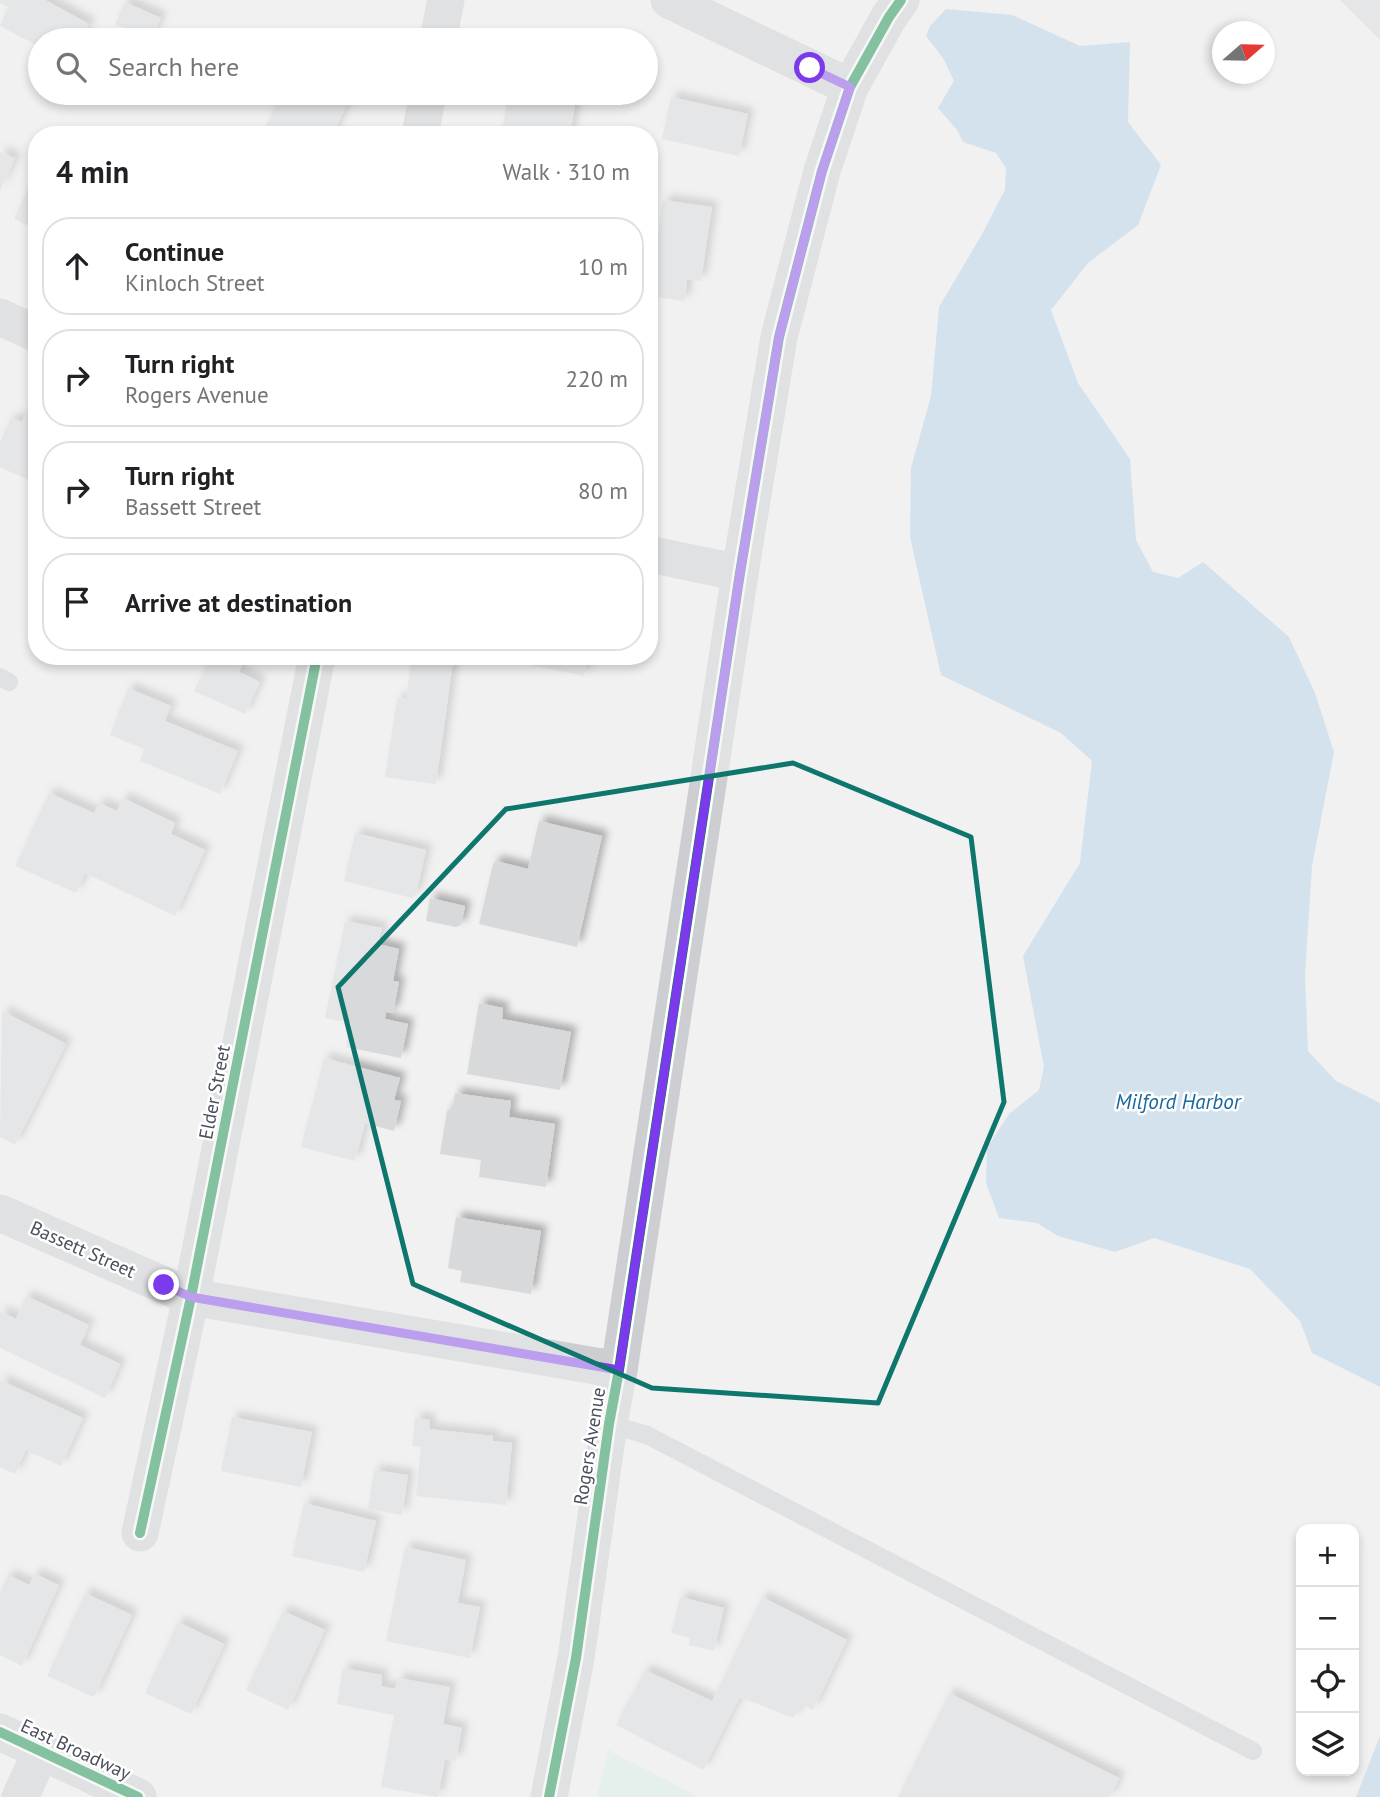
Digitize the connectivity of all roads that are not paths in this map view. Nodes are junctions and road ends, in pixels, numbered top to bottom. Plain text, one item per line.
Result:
1 (446, 0) edge
2 (669, 0) edge
3 (901, 0) edge
4 (440, 28) edge
5 (850, 87) junction
6 (425, 105) edge
7 (421, 126) edge
8 (0, 317) edge
9 (28, 330) edge
10 (658, 556) edge
11 (740, 573) junction
12 (315, 665) edge
13 (0, 1213) edge
14 (191, 1297) junction
15 (619, 1370) junction
16 (609, 1424) junction
17 (140, 1534) dead end
18 (0, 1732) edge
19 (1253, 1751) dead end
20 (41, 1752) junction
21 (20, 1797) edge
22 (138, 1797) edge
23 (549, 1797) edge

1 - 4 street
2 - 5 street
3 - 5 street, Rogers Avenue
5 - 11 street, Rogers Avenue
6 - 7 street
8 - 9 street
10 - 11 street
11 - 15 street, Rogers Avenue
12 - 14 street, Elder Street
13 - 14 street, Bassett Street
14 - 15 street, Bassett Street
14 - 17 street, Elder Street
15 - 16 street, Rogers Avenue
16 - 19 lane
16 - 23 street, Rogers Avenue
18 - 20 street, East Broadway
20 - 21 street
20 - 22 street, East Broadway

